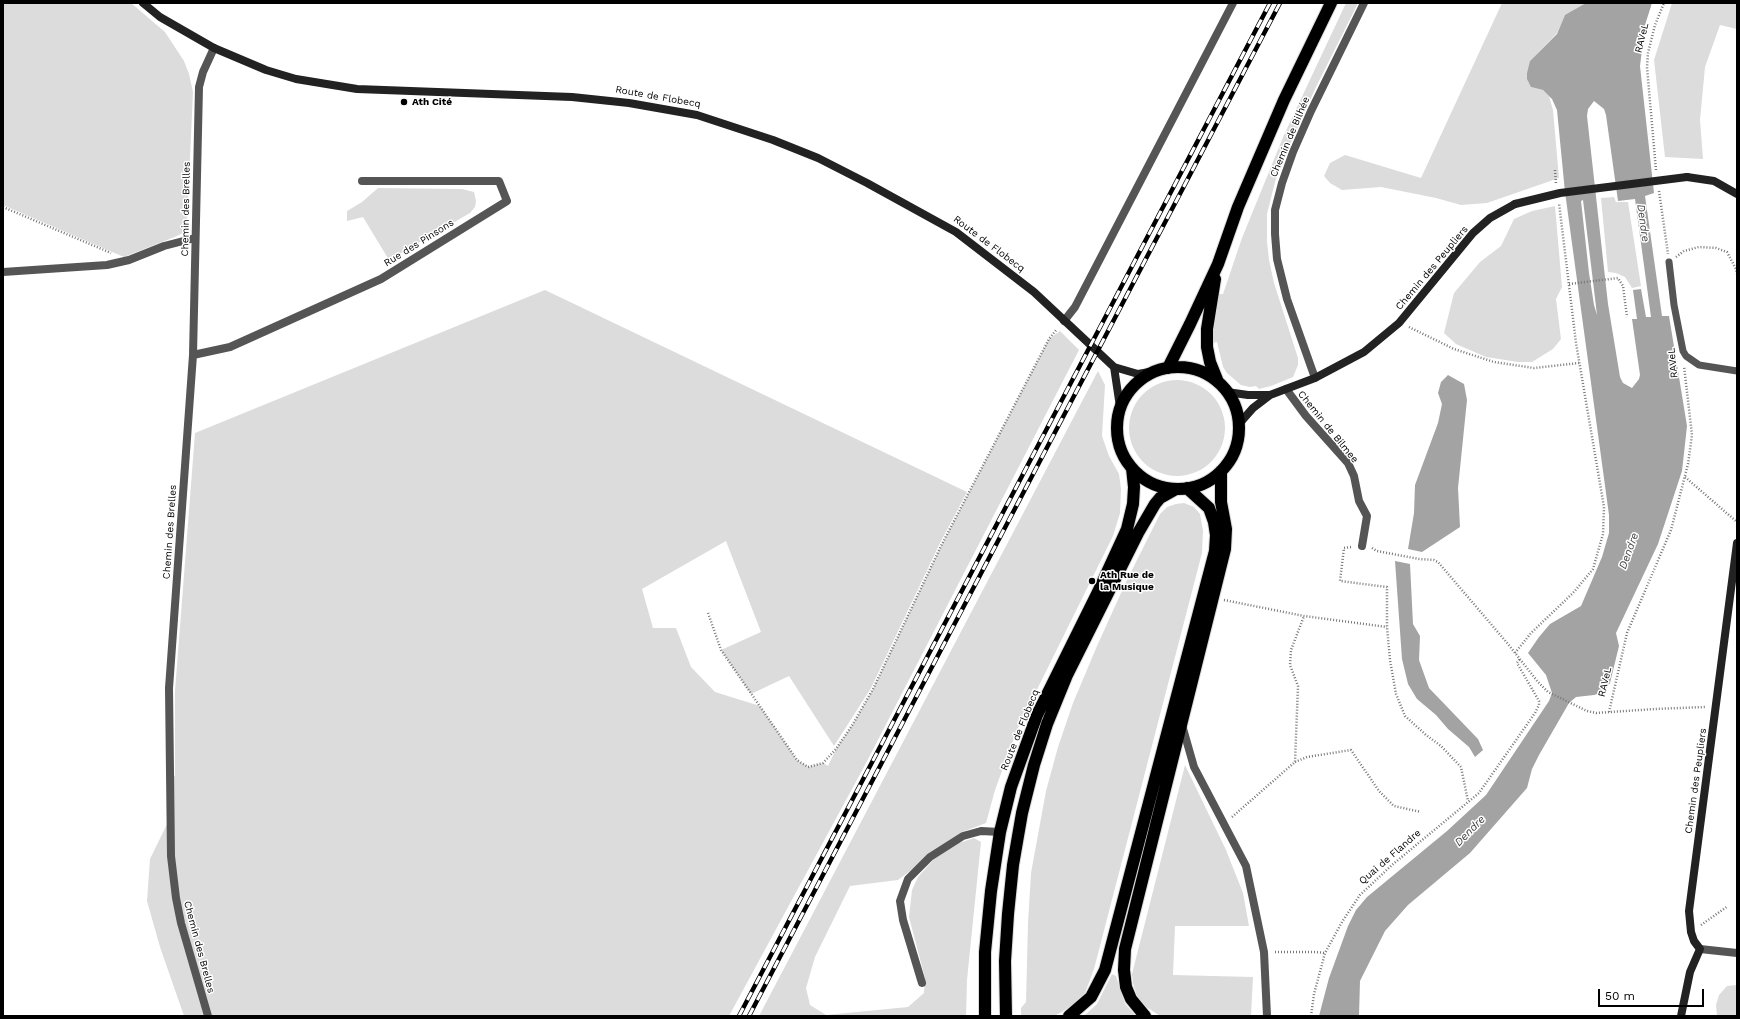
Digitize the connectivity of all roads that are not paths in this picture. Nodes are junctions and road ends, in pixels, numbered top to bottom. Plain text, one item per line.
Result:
1 (143, 3) edge
2 (1233, 3) edge
3 (1331, 3) edge
4 (1364, 3) edge
5 (214, 48) junction
6 (362, 181) dead end
7 (1737, 194) edge
8 (195, 238) junction
9 (1669, 262) road end
10 (1218, 264) junction
11 (3, 272) edge
12 (1064, 321) junction
13 (193, 355) junction
14 (1114, 367) junction
15 (1168, 368) junction
16 (1155, 371) junction
17 (1737, 371) edge
18 (1315, 378) junction
19 (1218, 382) junction
20 (1286, 390) junction
21 (1227, 392) junction
22 (1270, 394) junction
23 (1120, 407) junction
24 (1238, 425) junction
25 (1132, 468) junction
26 (1221, 471) junction
27 (1182, 488) junction
28 (1737, 543) edge
29 (1362, 546) road end
30 (1182, 725) junction
31 (1000, 832) junction
32 (1700, 949) junction
33 (1737, 953) edge
34 (922, 983) dead end
35 (208, 1016) edge
36 (985, 1016) edge
37 (1006, 1016) edge
38 (1069, 1016) edge
39 (1145, 1016) edge
40 (1267, 1016) edge
41 (1681, 1016) edge

1 - 5 street, Route de Flobecq
2 - 12 street
3 - 10 highway
4 - 18 street, Chemin de Bilhée
5 - 8 street, Chemin des Brelles
5 - 12 street, Route de Flobecq
6 - 13 street, Rue des Pinsons
7 - 18 street, Chemin des Peupliers, bridge
8 - 11 street
8 - 13 street, Chemin des Brelles
9 - 17 lane, RAVeL
10 - 15 highway
10 - 19 highway
12 - 14 street, Route de Flobecq
13 - 35 street, Chemin des Brelles
14 - 16 street, Route de Flobecq
14 - 23 street
15 - 16 highway
15 - 19 highway
16 - 23 highway
18 - 20 street, Chemin des Peupliers
19 - 21 highway
20 - 22 street, Chemin des Peupliers
20 - 29 street, Chemin de Bilmee
21 - 22 street, Chemin des Peupliers
21 - 24 highway
22 - 24 street, Chemin des Peupliers
23 - 25 highway
24 - 26 highway
25 - 27 highway
25 - 31 highway, Route de Flobecq
26 - 27 highway
26 - 30 highway
27 - 37 highway
27 - 38 highway
28 - 32 street, Chemin des Peupliers
30 - 39 highway
30 - 40 street
31 - 34 street
31 - 36 highway, Route de Flobecq
32 - 33 street
32 - 41 street

